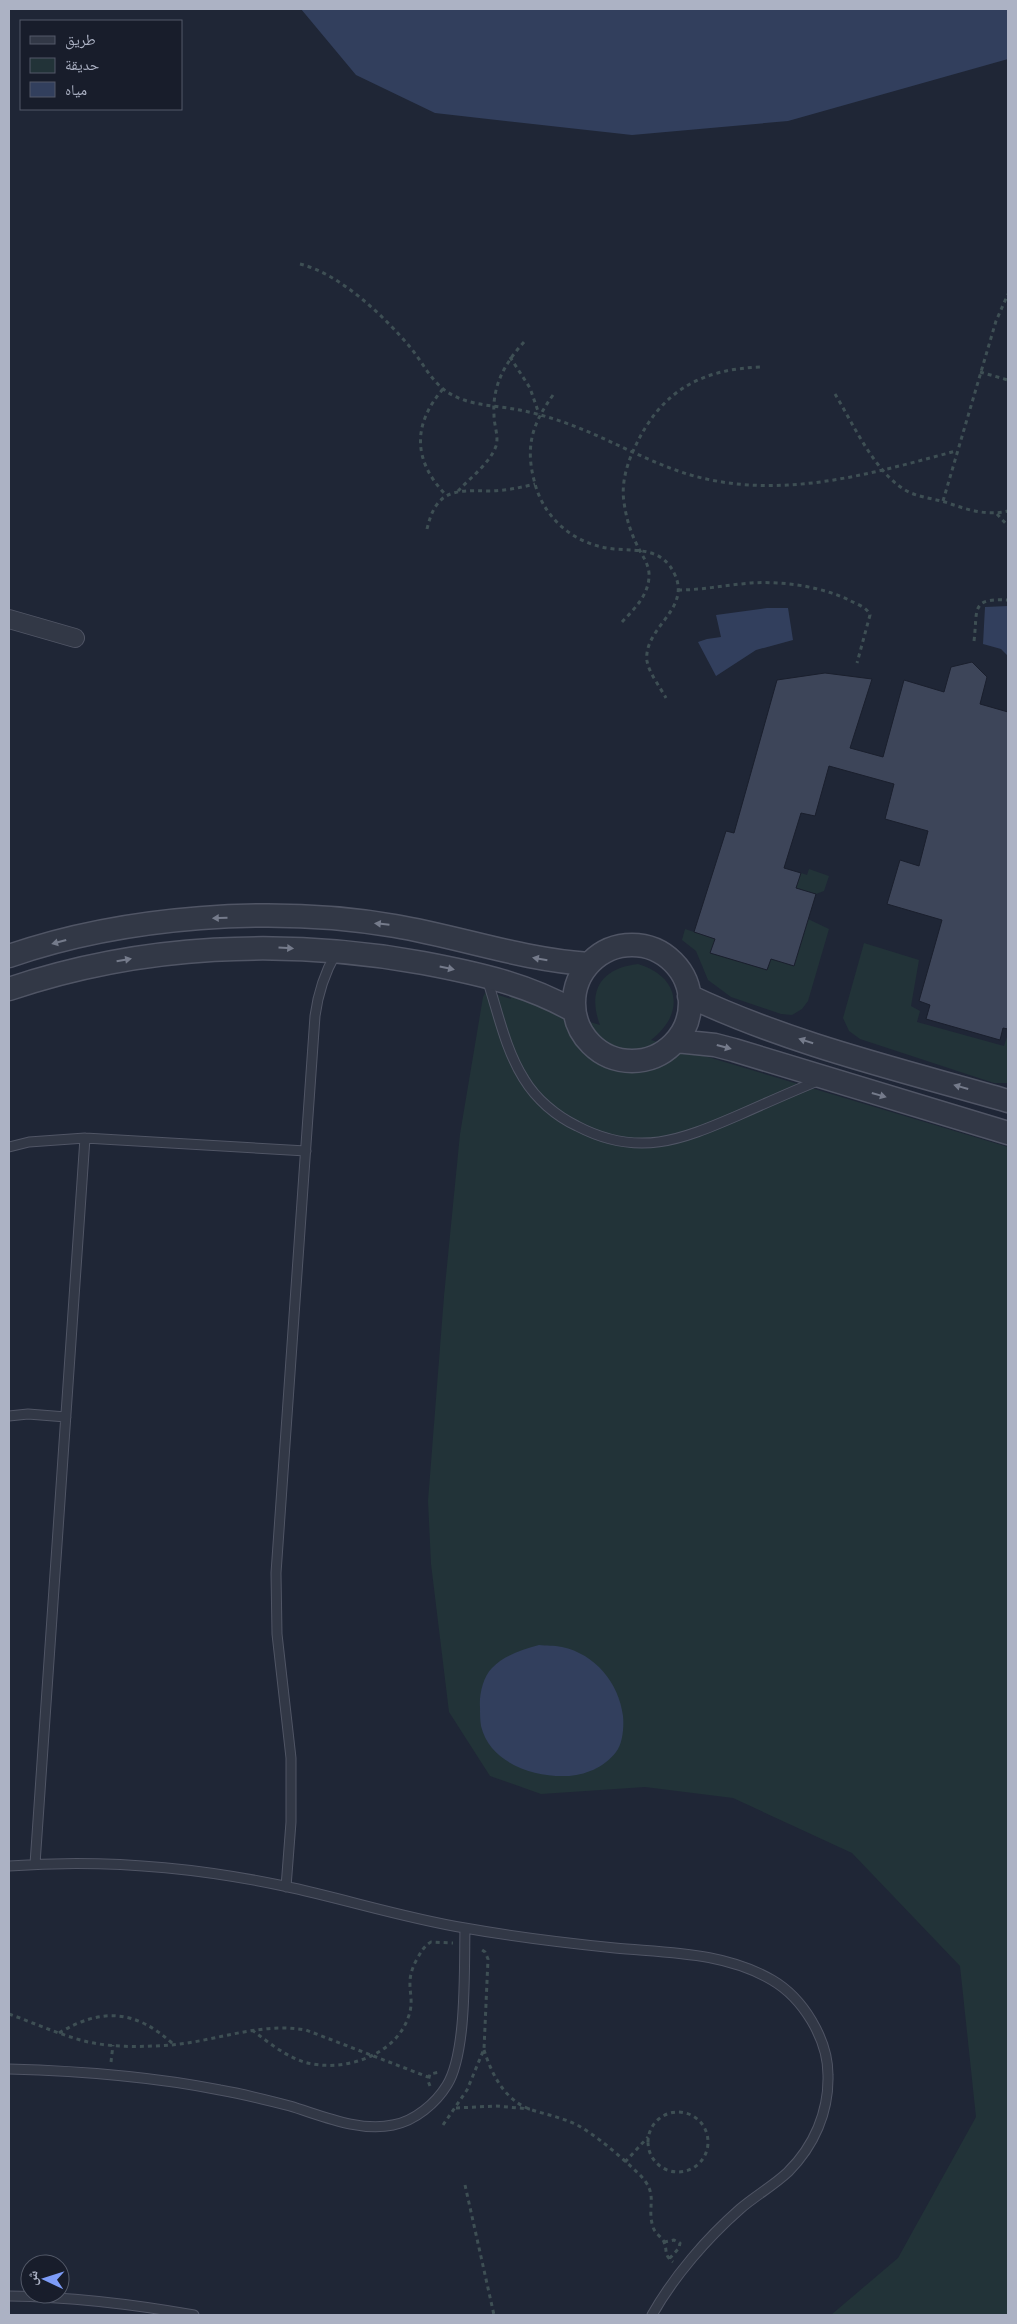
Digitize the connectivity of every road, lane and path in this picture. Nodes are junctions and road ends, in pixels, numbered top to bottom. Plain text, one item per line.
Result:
1 (300, 264) dead end
2 (1008, 294) edge
3 (524, 342) dead end
4 (510, 357) junction
5 (762, 367) dead end
6 (980, 372) junction
7 (1008, 380) edge
8 (443, 389) junction
9 (835, 394) dead end
10 (553, 395) dead end
11 (494, 406) junction
12 (539, 415) junction
13 (632, 451) junction
14 (956, 451) junction
15 (882, 470) junction
16 (535, 484) junction
17 (458, 491) junction
18 (446, 495) junction
19 (943, 501) junction
20 (1008, 511) edge
21 (997, 514) junction
22 (1008, 526) edge
23 (428, 528) dead end
24 (639, 549) junction
25 (678, 590) junction
26 (1008, 600) edge
27 (9, 619) edge
28 (622, 622) dead end
29 (75, 638) dead end
30 (974, 641) dead end
31 (857, 663) dead end
32 (666, 698) dead end
33 (338, 950) junction
34 (9, 956) edge
35 (589, 964) junction
36 (486, 976) junction
37 (9, 989) edge
38 (689, 996) junction
39 (574, 1011) junction
40 (676, 1041) junction
41 (823, 1078) junction
42 (1008, 1101) edge
43 (1008, 1133) edge
44 (85, 1138) junction
45 (9, 1147) edge
46 (306, 1152) junction
47 (9, 1416) edge
48 (66, 1416) junction
49 (35, 1864) junction
50 (9, 1866) edge
51 (286, 1887) junction
52 (465, 1928) junction
53 (465, 1945) junction
54 (9, 2014) edge
55 (252, 2030) junction
56 (60, 2033) junction
57 (173, 2045) junction
58 (484, 2049) junction
59 (371, 2055) junction
60 (9, 2069) edge
61 (428, 2077) dead end
62 (455, 2108) junction
63 (530, 2109) junction
64 (443, 2126) dead end
65 (649, 2136) junction
66 (625, 2162) junction
67 (465, 2185) dead end
68 (664, 2242) junction
69 (669, 2259) junction
70 (684, 2270) junction
71 (9, 2296) edge
72 (194, 2315) edge
73 (494, 2315) edge
74 (652, 2315) edge

1 - 8 path
2 - 6 path
3 - 4 path
4 - 11 path
4 - 12 path
5 - 13 path
6 - 7 path
6 - 14 path
8 - 11 path
8 - 18 path
9 - 15 path
10 - 12 path
11 - 12 path
11 - 17 path
12 - 13 path
12 - 16 path
13 - 15 path
13 - 24 path
14 - 15 path
14 - 19 path
15 - 19 path
16 - 17 path
16 - 24 path
17 - 18 path
18 - 23 path
19 - 21 path
20 - 21 path
21 - 22 path
24 - 25 path
24 - 28 path
25 - 31 path
25 - 32 path
26 - 30 path
27 - 29 street
33 -> 36 street
37 -> 33 street
33 - 46 lane
35 -> 34 street
35 - 38 street
35 - 39 street
36 - 39 street
36 - 41 lane
38 - 40 street
42 -> 38 street
39 - 40 street
40 -> 41 street
41 -> 43 street
44 - 45 lane
44 - 46 lane
44 - 48 lane
46 - 51 lane
47 - 48 lane
48 - 49 lane
49 - 50 lane
49 - 51 lane
51 - 52 lane
52 - 53 lane
52 - 70 lane
53 - 58 path
53 - 59 path
53 - 60 lane
54 - 56 path
55 - 57 path
55 - 59 path
55 - 59 path
56 - 57 path
56 - 57 path
58 - 62 path
58 - 63 path
59 - 61 path
62 - 63 path
62 - 64 path
63 - 66 path
65 - 65 path
65 - 66 path
66 - 68 path
67 - 73 path
68 - 69 path
68 - 69 path
69 - 70 path
70 - 74 lane
71 - 72 lane

